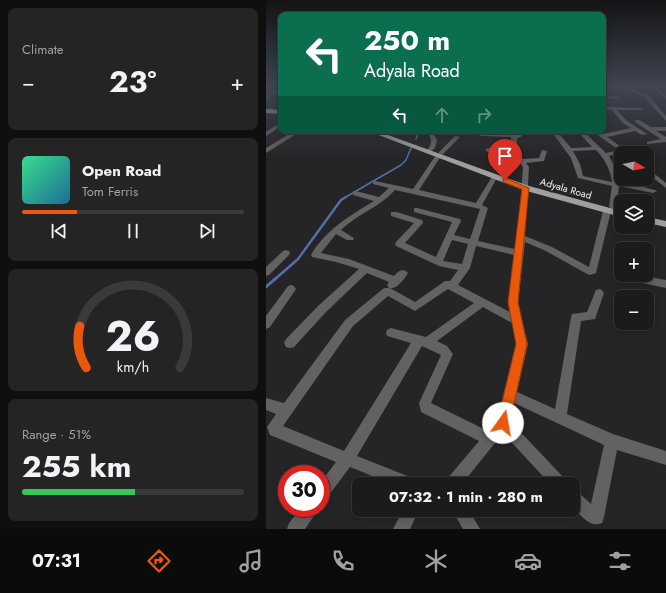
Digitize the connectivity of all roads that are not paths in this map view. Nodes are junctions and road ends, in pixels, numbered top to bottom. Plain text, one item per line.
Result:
1 (615, 111) edge
2 (640, 111) edge
3 (658, 111) edge
4 (638, 114) dead end
5 (666, 119) edge
6 (637, 120) dead end
7 (278, 126) edge
8 (636, 129) junction
9 (650, 129) junction
10 (666, 129) edge
11 (266, 134) edge
12 (293, 134) edge
13 (383, 134) edge
14 (384, 134) edge
15 (432, 134) edge
16 (518, 134) edge
17 (556, 134) edge
18 (583, 134) edge
19 (599, 134) edge
20 (644, 134) dead end
21 (602, 136) junction
22 (457, 138) dead end
23 (666, 140) edge
24 (649, 143) dead end
25 (617, 146) edge
26 (597, 148) junction
27 (430, 150) junction
28 (488, 150) dead end
29 (569, 150) junction
30 (266, 151) edge
31 (514, 151) junction
32 (544, 151) dead end
33 (614, 154) edge
34 (440, 155) junction
35 (605, 155) junction
36 (522, 161) junction
37 (495, 176) junction
38 (654, 176) edge
39 (614, 177) edge
40 (375, 183) dead end
41 (614, 184) edge
42 (526, 186) junction
43 (616, 186) edge
44 (626, 186) edge
45 (666, 186) edge
46 (394, 187) junction
47 (652, 191) dead end
48 (356, 192) dead end
49 (414, 192) junction
50 (380, 200) junction
51 (478, 205) junction
52 (610, 209) junction
53 (614, 209) edge
54 (417, 210) dead end
55 (614, 211) edge
56 (394, 214) dead end
57 (654, 218) edge
58 (654, 221) edge
59 (666, 222) edge
60 (336, 231) junction
61 (450, 237) junction
62 (520, 237) junction
63 (350, 238) dead end
64 (473, 242) junction
65 (518, 253) junction
66 (286, 254) dead end
67 (438, 262) junction
68 (465, 268) junction
69 (365, 269) junction
70 (266, 273) edge
71 (403, 273) dead end
72 (396, 281) junction
73 (654, 282) edge
74 (666, 284) edge
75 (452, 286) junction
76 (291, 289) dead end
77 (387, 291) junction
78 (599, 292) dead end
79 (483, 302) junction
80 (516, 320) junction
81 (266, 324) edge
82 (391, 332) dead end
83 (423, 342) junction
84 (290, 343) dead end
85 (510, 395) junction
86 (266, 404) edge
87 (285, 410) junction
88 (560, 418) junction
89 (503, 423) junction
90 (490, 439) junction
91 (612, 441) junction
92 (666, 458) edge
93 (347, 459) junction
94 (392, 477) edge
95 (458, 477) edge
96 (553, 477) edge
97 (330, 482) edge
98 (580, 504) edge
99 (304, 517) edge
100 (407, 517) edge
101 (464, 517) edge
102 (295, 529) edge
103 (401, 529) edge
104 (472, 529) edge

1 - 8 street
2 - 4 street
3 - 5 street
6 - 9 street
7 - 11 street
8 - 20 street
8 - 21 street
9 - 10 street
9 - 23 street
12 - 30 street
13 - 34 main road, Adyala Road
14 - 27 main road
15 - 27 street
16 - 31 street
17 - 29 street
18 - 26 street
19 - 21 street
21 - 25 street
22 - 34 street
23 - 24 street
26 - 29 street
26 - 35 street
27 - 34 main road
28 - 31 street
29 - 41 street
31 - 36 street
32 - 36 street
33 - 35 street
34 - 37 main road, Adyala Road
34 - 42 main road
34 - 49 street
35 - 39 street
36 - 42 street
37 - 42 main road, Adyala Road
37 - 51 street
38 - 45 street
40 - 46 street
42 - 52 main road, Adyala Road
42 - 62 street
43 - 52 street
44 - 47 street
46 - 49 street
46 - 50 street
48 - 50 street
49 - 51 street
50 - 60 street
51 - 64 street
52 - 53 main road
52 - 55 main road, Adyala Road
52 - 62 street
54 - 61 street
56 - 67 street
57 - 59 main road
58 - 59 main road
60 - 63 street
60 - 69 street
61 - 64 street
61 - 67 street
62 - 65 street
64 - 65 street
64 - 68 street
65 - 80 street
66 - 70 street
67 - 68 street
68 - 75 street
69 - 72 street
69 - 84 street
71 - 72 street
72 - 77 street
73 - 74 street
75 - 77 street
75 - 79 street
76 - 81 street
77 - 87 street
78 - 88 street
79 - 80 street
79 - 83 street
80 - 85 street
82 - 83 street
83 - 90 street
83 - 93 street
85 - 88 street
85 - 89 street
86 - 87 street
87 - 93 street
88 - 91 street
89 - 90 street
89 - 96 street
90 - 95 street
91 - 92 street
91 - 98 street
93 - 94 street
93 - 97 street
99 - 102 street
100 - 103 street
101 - 104 street

